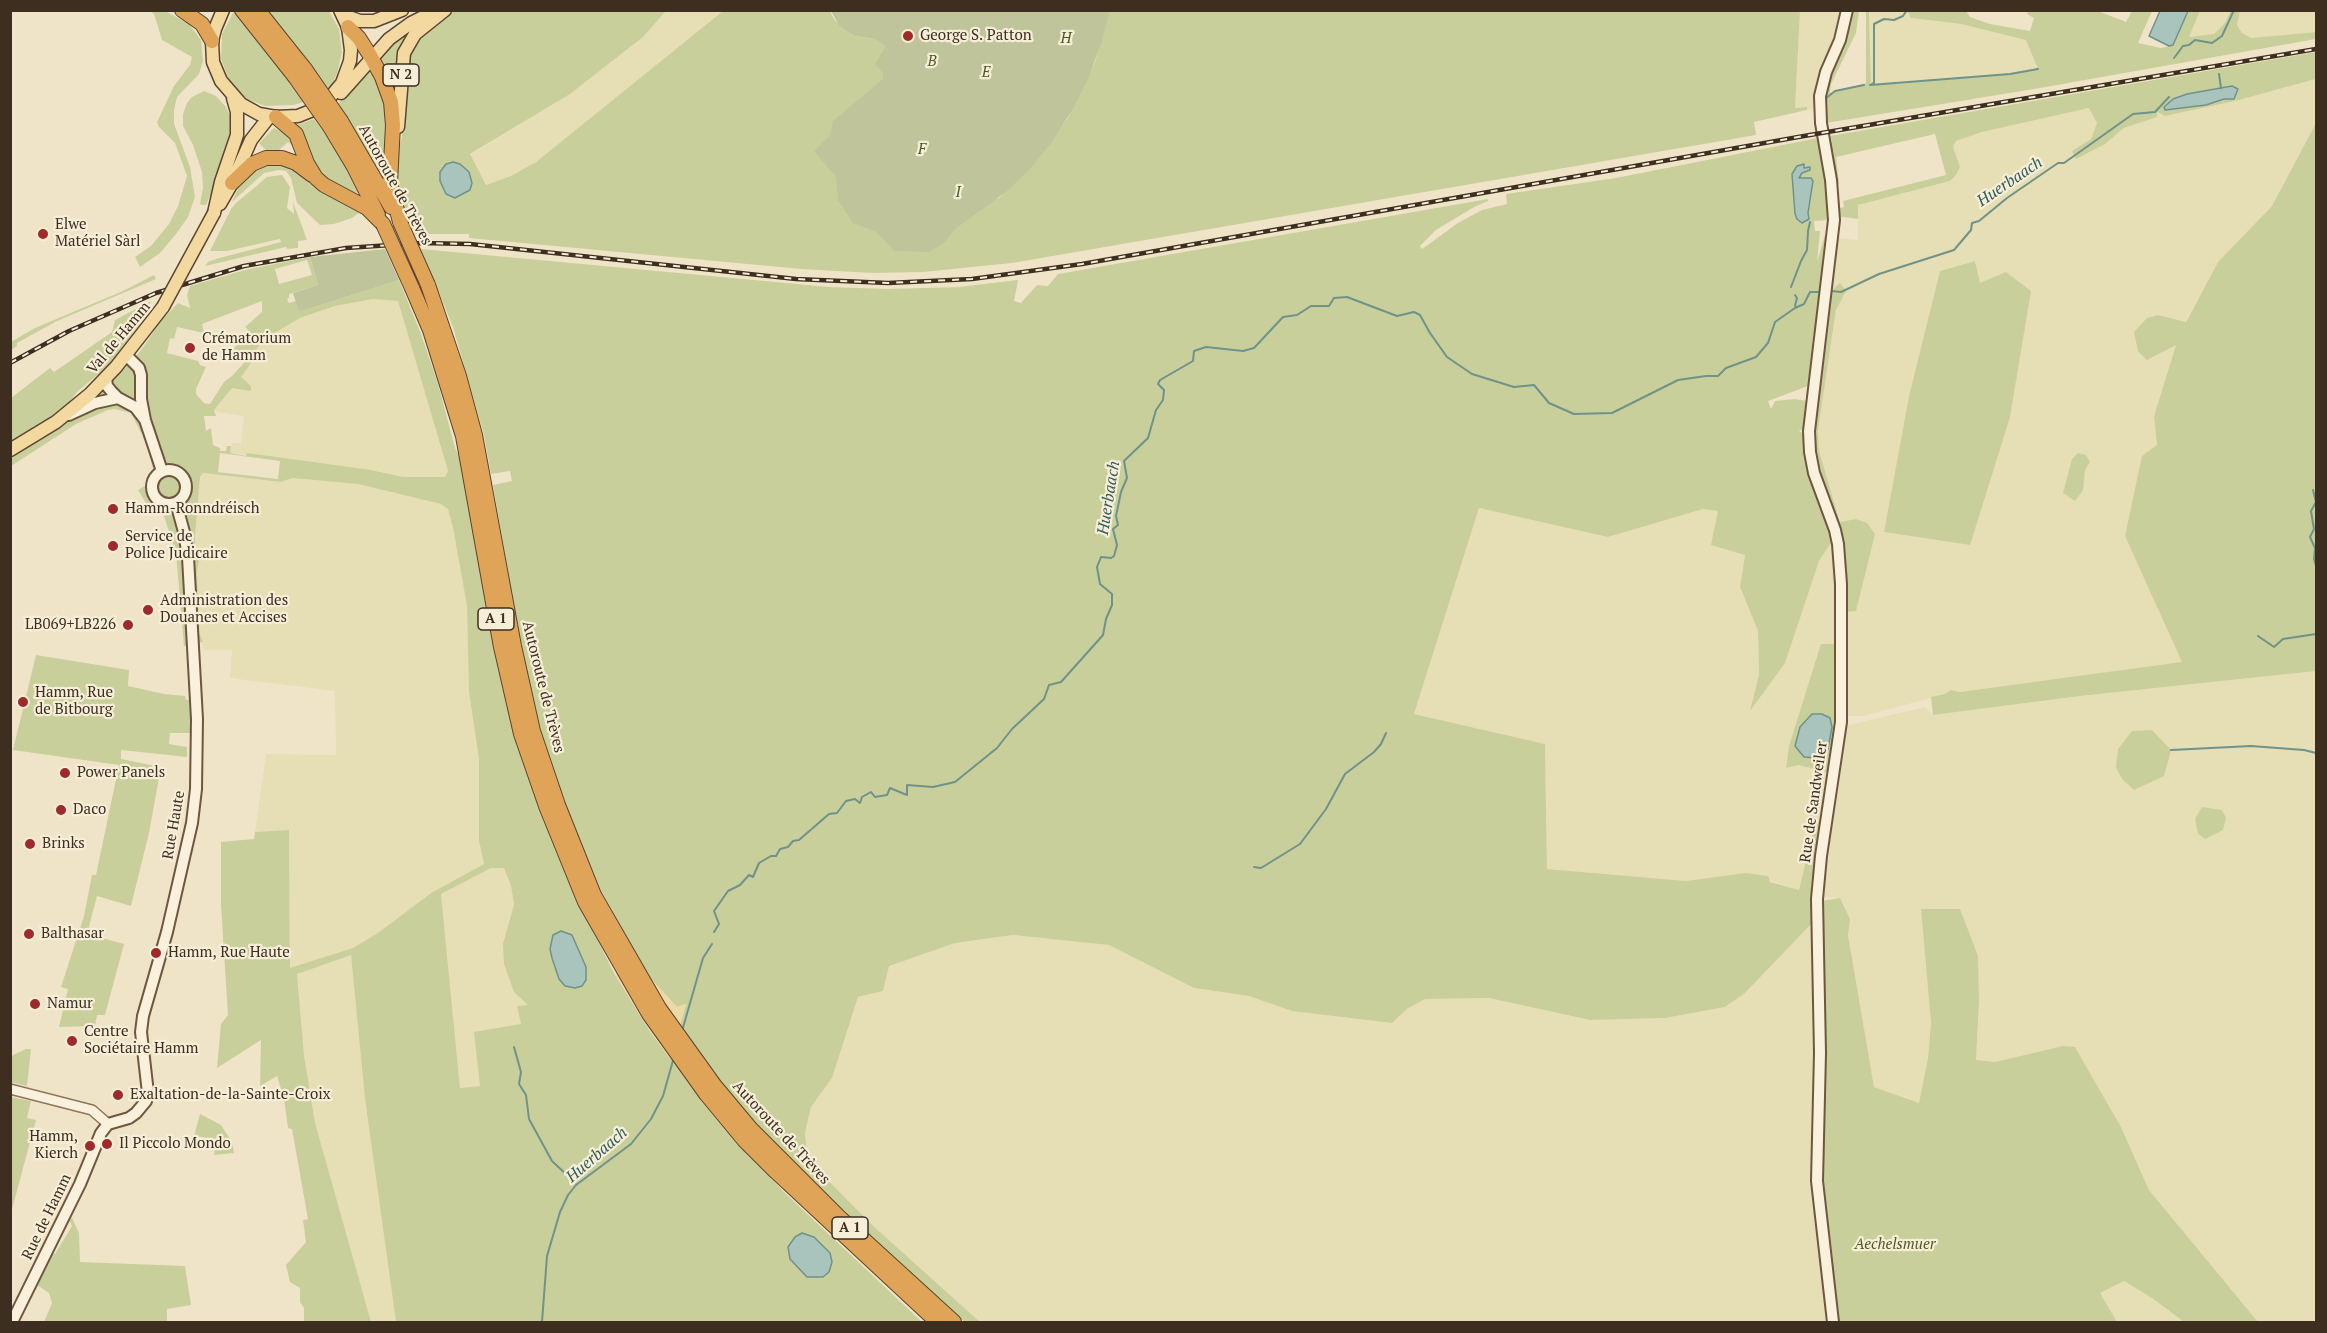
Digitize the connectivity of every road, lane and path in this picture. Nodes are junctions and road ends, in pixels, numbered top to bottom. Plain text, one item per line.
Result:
1 (182, 10) edge
2 (224, 10) edge
3 (242, 10) edge
4 (402, 10) edge
5 (436, 10) edge
6 (446, 10) edge
7 (1846, 10) edge
8 (344, 17) edge
9 (261, 20) edge
10 (212, 41) junction
11 (371, 57) junction
12 (233, 98) junction
13 (318, 108) junction
14 (273, 117) junction
15 (335, 124) junction
16 (391, 157) junction
17 (316, 178) junction
18 (232, 183) junction
19 (214, 213) junction
20 (400, 222) junction
21 (383, 224) junction
22 (126, 355) junction
23 (106, 378) junction
24 (118, 398) junction
25 (145, 420) junction
26 (56, 422) junction
27 (10, 450) edge
28 (162, 471) junction
29 (176, 503) junction
30 (10, 1089) edge
31 (108, 1124) junction
32 (748, 1135) junction
33 (12, 1323) edge
34 (937, 1323) edge
35 (954, 1323) edge
36 (1833, 1323) edge

1 - 10 highway
2 - 10 main road
3 - 9 highway, Autoroute de Trèves / A 1
4 - 8 main road
5 - 11 main road, N 2
6 - 16 main road, N 2
7 - 36 main road, Rue de Sandweiler
8 - 11 highway, N 2
8 - 13 main road
9 - 15 highway, Autoroute de Trèves / A 1, bridge
10 - 12 main road
11 - 13 main road, N 2
11 - 16 highway, N 2
12 - 14 main road
12 - 19 main road, Val de Hamm
13 - 14 main road
14 - 17 highway
14 - 18 main road, Val de Hamm
15 - 20 highway, Autoroute de Trèves / A 1
15 - 21 highway, Autoroute de Trèves / A 1
16 - 20 highway, N 2
17 - 18 highway, A 1
17 - 21 highway, A 1
18 - 19 main road, Val de Hamm
19 - 22 main road, Val de Hamm, bridge
20 - 32 highway, Autoroute de Trèves / A 1, bridge
21 - 32 highway, Autoroute de Trèves / A 1, bridge
22 - 23 main road, Val de Hamm
22 - 25 main road
23 - 24 main road
23 - 26 main road, Val de Hamm
24 - 25 main road
24 - 26 main road
25 - 28 main road
26 - 27 main road, Val de Hamm
28 - 29 main road, Rue Haute
28 - 29 main road
29 - 31 main road, Rue Haute
30 - 31 street
31 - 33 main road, Rue de Hamm
32 - 34 highway, Autoroute de Trèves / A 1
32 - 35 highway, Autoroute de Trèves / A 1

